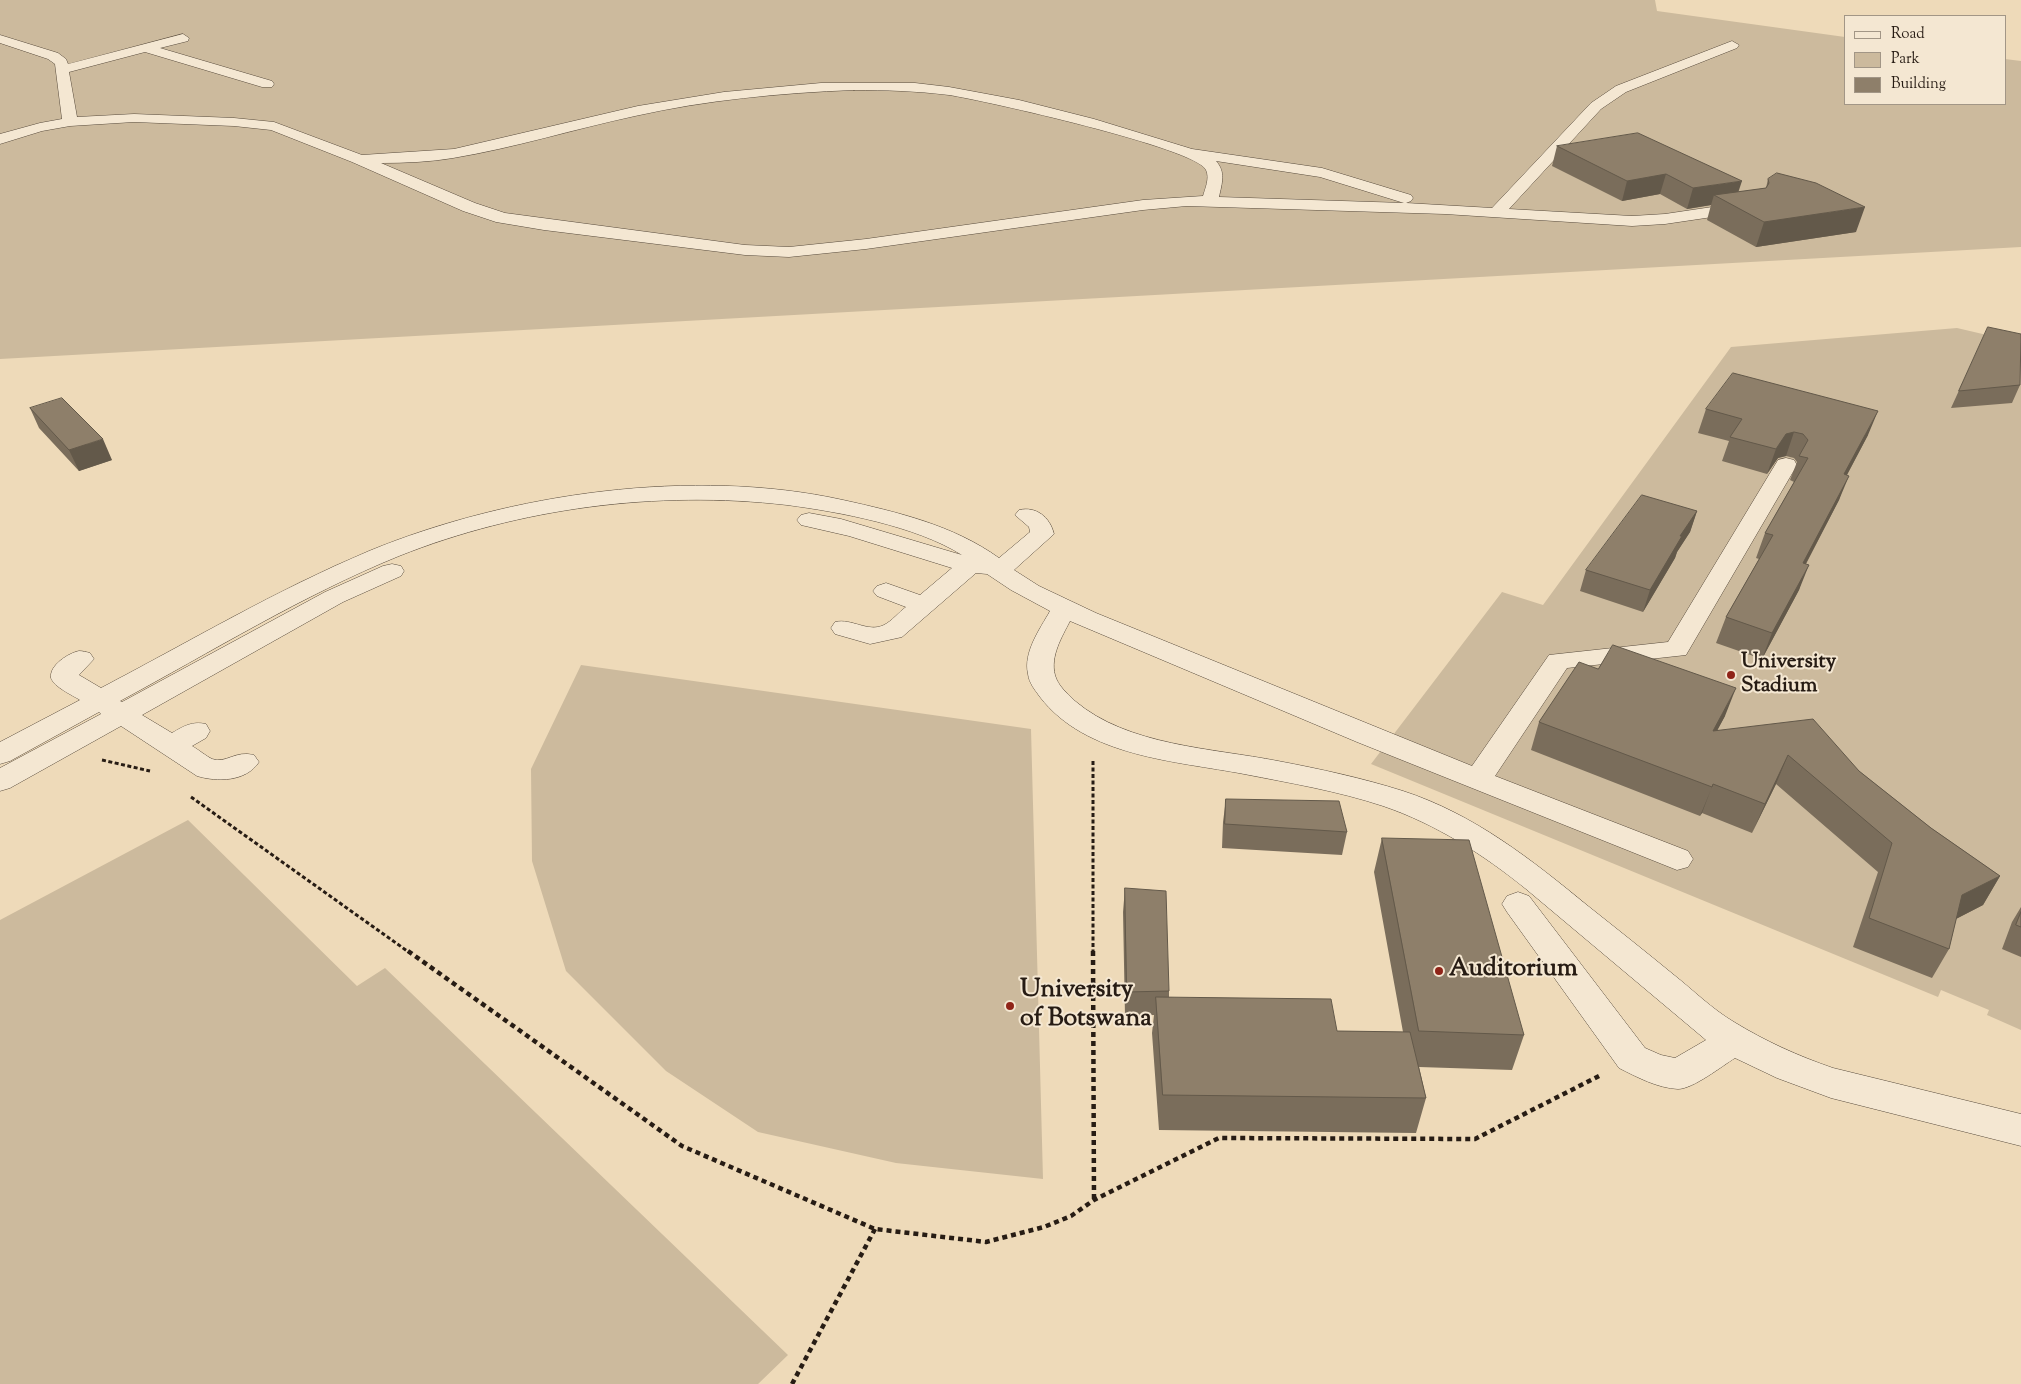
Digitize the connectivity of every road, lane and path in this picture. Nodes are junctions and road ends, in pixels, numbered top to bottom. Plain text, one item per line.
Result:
1 (183, 38) dead end
2 (0, 40) edge
3 (1732, 45) dead end
4 (146, 48) junction
5 (62, 70) junction
6 (267, 84) dead end
7 (70, 122) junction
8 (0, 139) edge
9 (1190, 152) junction
10 (358, 159) junction
11 (1210, 202) junction
12 (1752, 206) edge
13 (1445, 209) junction
14 (1496, 213) junction
15 (1786, 465) dead end
16 (1027, 516) dead end
17 (971, 564) junction
18 (998, 570) junction
19 (886, 591) dead end
20 (924, 605) junction
21 (1064, 608) junction
22 (844, 628) dead end
23 (81, 659) dead end
24 (112, 707) junction
25 (1093, 726) junction
26 (196, 731) dead end
27 (172, 746) junction
28 (58, 749) junction
29 (0, 754) edge
30 (244, 762) dead end
31 (156, 773) dead end
32 (1478, 779) junction
33 (0, 781) edge
34 (188, 796) dead end
35 (1677, 859) dead end
36 (1518, 904) dead end
37 (1735, 1040) junction
38 (1632, 1058) junction
39 (2021, 1130) edge
40 (1094, 1200) junction
41 (875, 1229) junction
42 (792, 1384) edge

1 - 4 lane
2 - 5 lane
3 - 14 lane
4 - 5 lane
4 - 6 lane
5 - 7 lane
7 - 8 lane
7 - 10 lane
9 - 10 lane
9 - 11 lane
9 - 13 lane
10 - 11 lane
11 - 13 lane
12 - 14 lane
13 - 14 lane
15 - 32 lane
16 - 18 lane
17 - 18 lane
17 - 20 lane
17 - 24 lane
18 - 21 lane
18 - 24 lane
19 - 20 lane
20 - 22 lane
21 - 25 lane
21 - 32 lane
23 - 24 lane
24 - 27 lane
24 - 28 lane
24 - 29 lane
25 - 37 lane
25 - 40 path
26 - 27 lane
27 - 30 lane
28 - 31 path
28 - 33 lane
32 - 35 lane
34 - 41 path
36 - 38 lane
37 - 38 lane
37 - 39 lane
38 - 40 path
40 - 41 path
41 - 42 path

